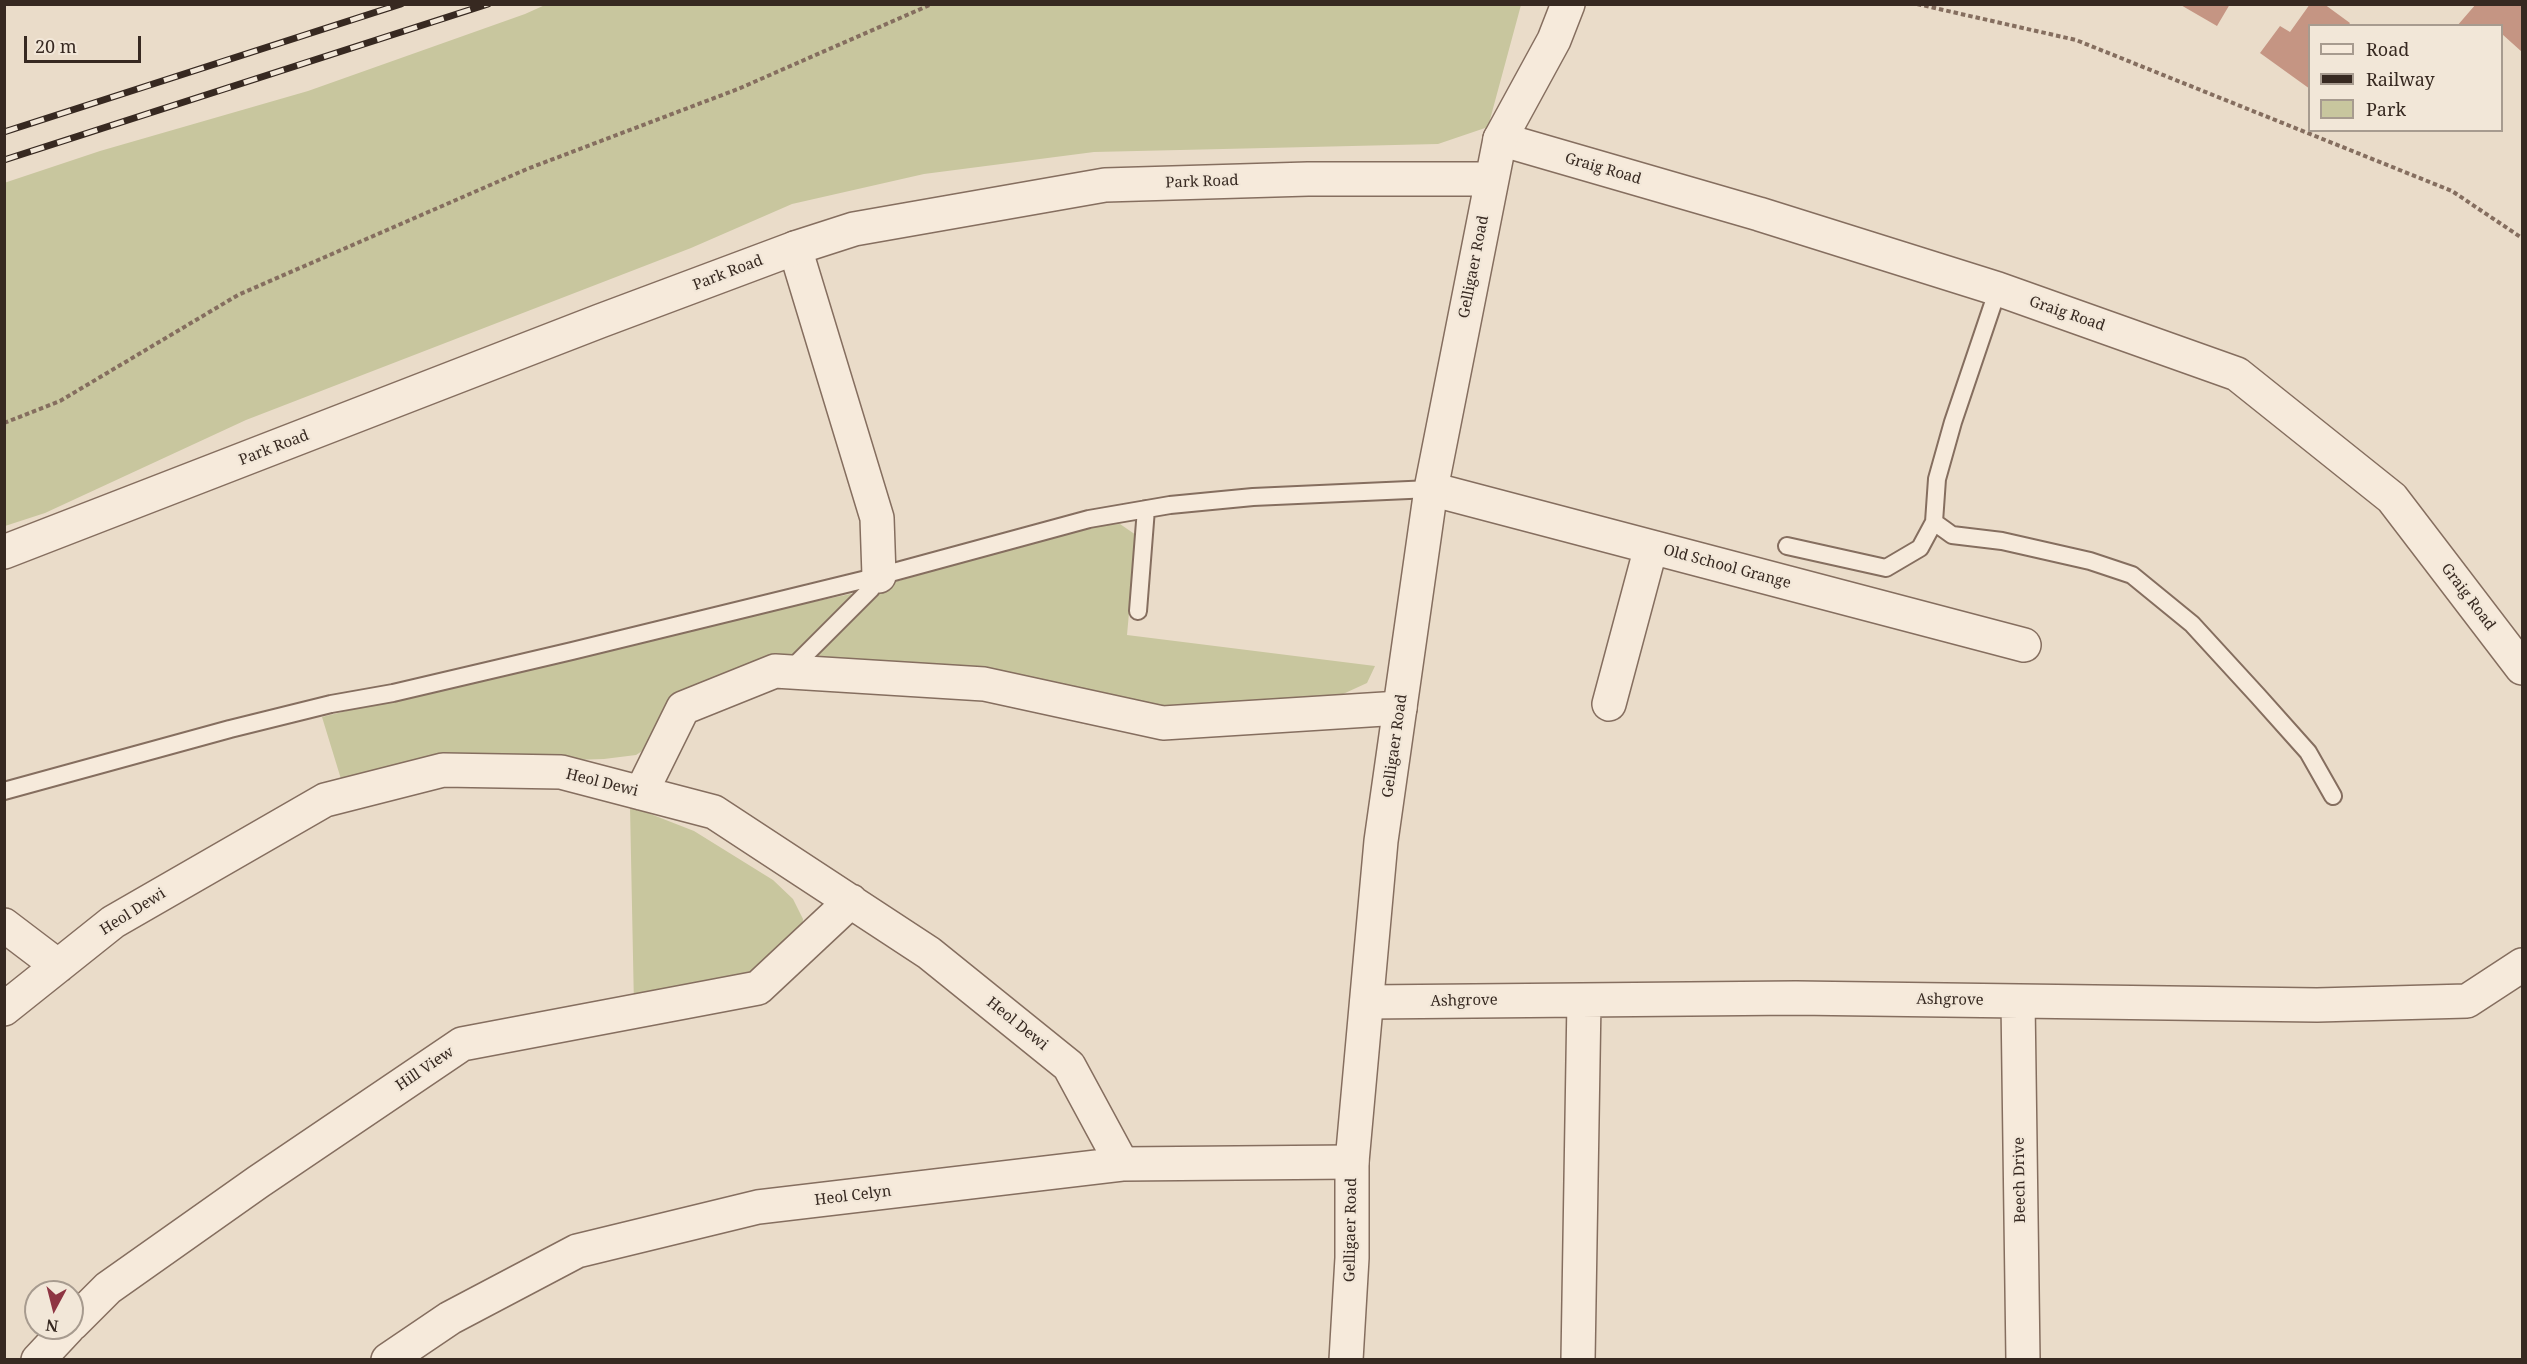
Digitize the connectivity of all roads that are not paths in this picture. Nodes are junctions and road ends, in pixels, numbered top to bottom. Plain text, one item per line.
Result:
1 (1568, 4) edge
2 (1500, 139) junction
3 (1491, 179) junction
4 (795, 248) junction
5 (1998, 289) junction
6 (1431, 489) junction
7 (1146, 509) junction
8 (1934, 522) junction
9 (1787, 546) dead end
10 (1651, 547) junction
11 (4, 552) edge
12 (879, 576) junction
13 (1138, 611) dead end
14 (2024, 645) dead end
15 (2523, 668) edge
16 (788, 672) junction
17 (1608, 704) dead end
18 (1400, 708) junction
19 (4, 791) edge
20 (641, 793) junction
21 (2333, 796) dead end
22 (851, 901) junction
23 (4, 925) edge
24 (2523, 965) edge
25 (58, 966) junction
26 (1584, 1000) junction
27 (2018, 1001) junction
28 (1367, 1002) junction
29 (4, 1009) edge
30 (1352, 1162) junction
31 (1122, 1164) junction
32 (84, 1312) edge
33 (57, 1340) edge
34 (38, 1359) edge
35 (388, 1359) edge
36 (1346, 1359) edge
37 (1578, 1359) edge
38 (2023, 1359) edge

1 - 2 street, Gelligaer Road
2 - 3 street, Gelligaer Road
2 - 5 street, Graig Road
3 - 4 street, Park Road
3 - 6 street, Gelligaer Road
4 - 11 street, Park Road
4 - 12 street
5 - 8 lane
5 - 15 street, Graig Road
6 - 7 lane
6 - 10 street, Old School Grange
6 - 18 street, Gelligaer Road
7 - 12 lane
7 - 13 lane
8 - 9 lane
8 - 21 lane
10 - 14 street, Old School Grange
10 - 17 street
12 - 16 lane
12 - 19 lane
16 - 18 street
16 - 20 street
18 - 28 street, Gelligaer Road
20 - 22 street, Heol Dewi
20 - 25 street, Heol Dewi
22 - 31 street, Heol Dewi
22 - 32 street, Hill View
23 - 25 street
24 - 27 street, Ashgrove
25 - 29 street, Heol Dewi
26 - 27 street, Ashgrove
26 - 28 street, Ashgrove
26 - 37 street
27 - 38 street, Beech Drive
28 - 30 street, Gelligaer Road
30 - 31 street, Heol Celyn
30 - 36 street, Gelligaer Road
31 - 35 street, Heol Celyn
33 - 34 street

